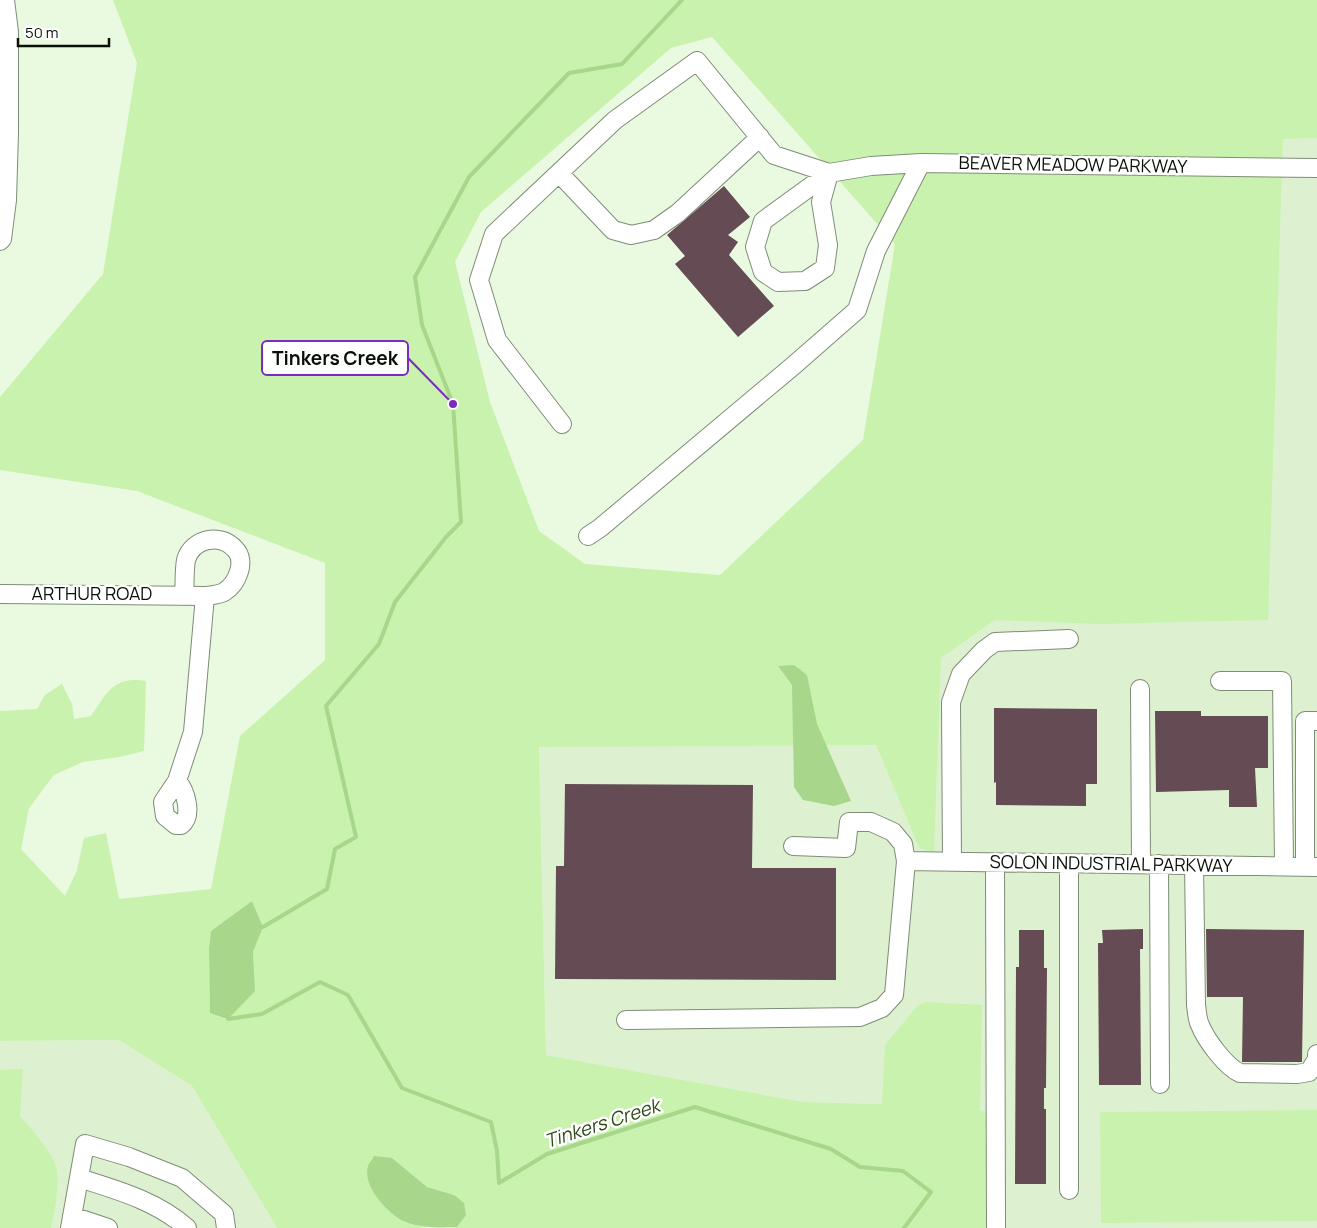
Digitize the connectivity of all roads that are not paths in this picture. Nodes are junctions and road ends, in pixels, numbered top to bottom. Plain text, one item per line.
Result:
1 (5, 0) edge
2 (760, 137) junction
3 (921, 163) junction
4 (1317, 168) edge
5 (559, 173) junction
6 (829, 173) junction
7 (0, 241) edge
8 (562, 424) dead end
9 (588, 536) dead end
10 (0, 594) edge
11 (184, 595) junction
12 (205, 596) junction
13 (1069, 639) dead end
14 (1220, 681) dead end
15 (1140, 690) dead end
16 (1317, 721) edge
17 (177, 780) dead end
18 (793, 846) dead end
19 (906, 861) junction
20 (952, 862) junction
21 (995, 862) junction
22 (1070, 863) junction
23 (1140, 864) junction
24 (1159, 864) junction
25 (1194, 865) junction
26 (1284, 866) junction
27 (1311, 867) edge
28 (626, 1020) dead end
29 (1317, 1054) edge
30 (1160, 1084) dead end
31 (79, 1178) junction
32 (1069, 1190) dead end
33 (71, 1222) edge
34 (108, 1228) edge
35 (187, 1228) edge
36 (226, 1228) edge
37 (996, 1228) edge

1 - 7 street
2 - 5 street
2 - 5 street
2 - 6 street
3 - 4 street, BEAVER MEADOW PARKWAY
3 - 6 street, BEAVER MEADOW PARKWAY
3 - 9 street
5 - 8 street
6 - 6 street
10 - 11 street, ARTHUR ROAD
11 - 12 street, ARTHUR ROAD
11 - 12 street, ARTHUR ROAD
12 - 17 street
13 - 20 street
14 - 26 street
15 - 23 street
16 - 27 street
18 - 19 street
19 - 20 street, SOLON INDUSTRIAL PARKWAY
19 - 28 street
20 - 21 street, SOLON INDUSTRIAL PARKWAY
21 - 22 street, SOLON INDUSTRIAL PARKWAY
21 - 37 street
22 - 23 street, SOLON INDUSTRIAL PARKWAY
22 - 32 street
23 - 24 street, SOLON INDUSTRIAL PARKWAY
24 - 25 street, SOLON INDUSTRIAL PARKWAY
24 - 30 street
25 - 26 street, SOLON INDUSTRIAL PARKWAY
25 - 29 street
26 - 27 street, SOLON INDUSTRIAL PARKWAY
31 - 33 street
31 - 35 street
31 - 36 street
33 - 34 street

